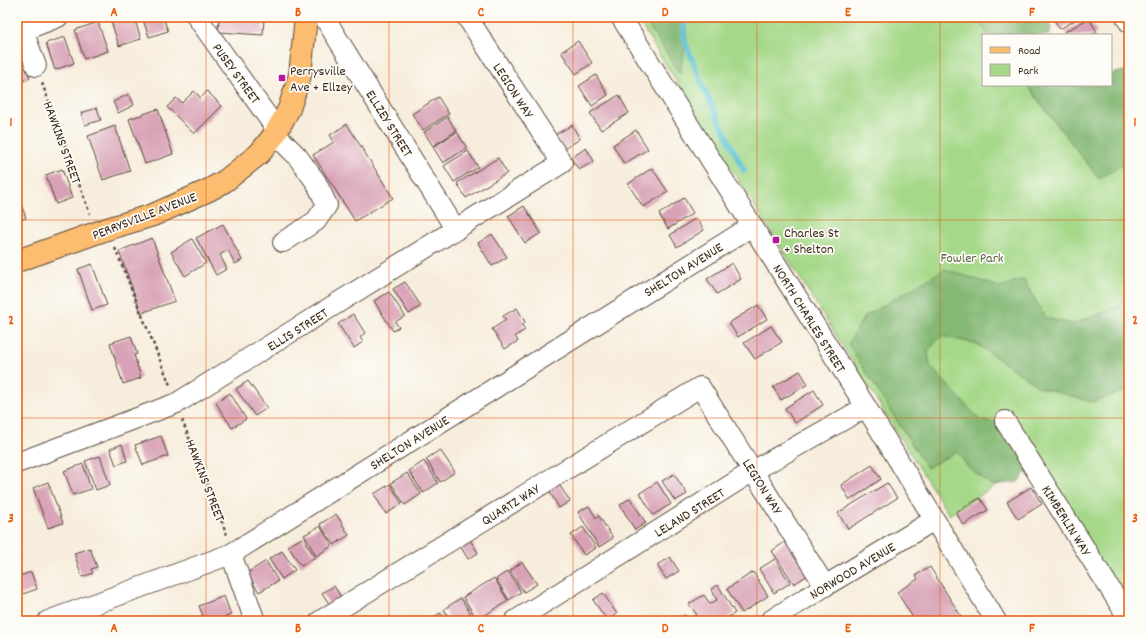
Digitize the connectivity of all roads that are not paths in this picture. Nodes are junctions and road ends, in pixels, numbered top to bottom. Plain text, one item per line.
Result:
1 (58, 17) edge
2 (197, 17) edge
3 (306, 17) edge
4 (324, 17) edge
5 (467, 17) edge
6 (621, 17) edge
7 (1126, 17) edge
8 (1129, 22) edge
9 (20, 27) edge
10 (38, 71) road end
11 (276, 132) junction
12 (562, 164) joint
13 (752, 226) junction
14 (456, 230) junction
15 (283, 242) dead end
16 (17, 261) edge
17 (700, 387) joint
18 (866, 407) junction
19 (1005, 421) dead end
20 (17, 463) edge
21 (753, 471) junction
22 (934, 520) junction
23 (230, 548) junction
24 (825, 586) junction
25 (1129, 619) edge
26 (48, 621) edge
27 (255, 621) edge
28 (320, 621) edge
29 (515, 621) edge
30 (770, 621) edge
31 (996, 621) edge

1 - 9 street
2 - 11 street, PUSEY STREET
3 - 11 main road, PERRYSVILLE AVENUE
4 - 14 street, ELLZEY STREET
5 - 12 street, LEGION WAY
6 - 13 street, NORTH CHARLES STREET
7 - 8 street
9 - 10 street
11 - 15 street, PUSEY STREET
11 - 16 main road, PERRYSVILLE AVENUE
12 - 14 street, ELLIS STREET
13 - 18 street, NORTH CHARLES STREET
13 - 23 street, SHELTON AVENUE
14 - 20 street, ELLIS STREET
17 - 21 street, LEGION WAY
17 - 28 street, QUARTZ WAY
18 - 21 street, LELAND STREET
18 - 22 street, NORTH CHARLES STREET
19 - 25 street, KIMBERLIN WAY
21 - 24 street, LEGION WAY
21 - 29 street, LELAND STREET
22 - 24 street, NORWOOD AVENUE
22 - 31 street, NORTH CHARLES STREET
23 - 26 street, SHELTON AVENUE
23 - 27 street
24 - 30 street, NORWOOD AVENUE

